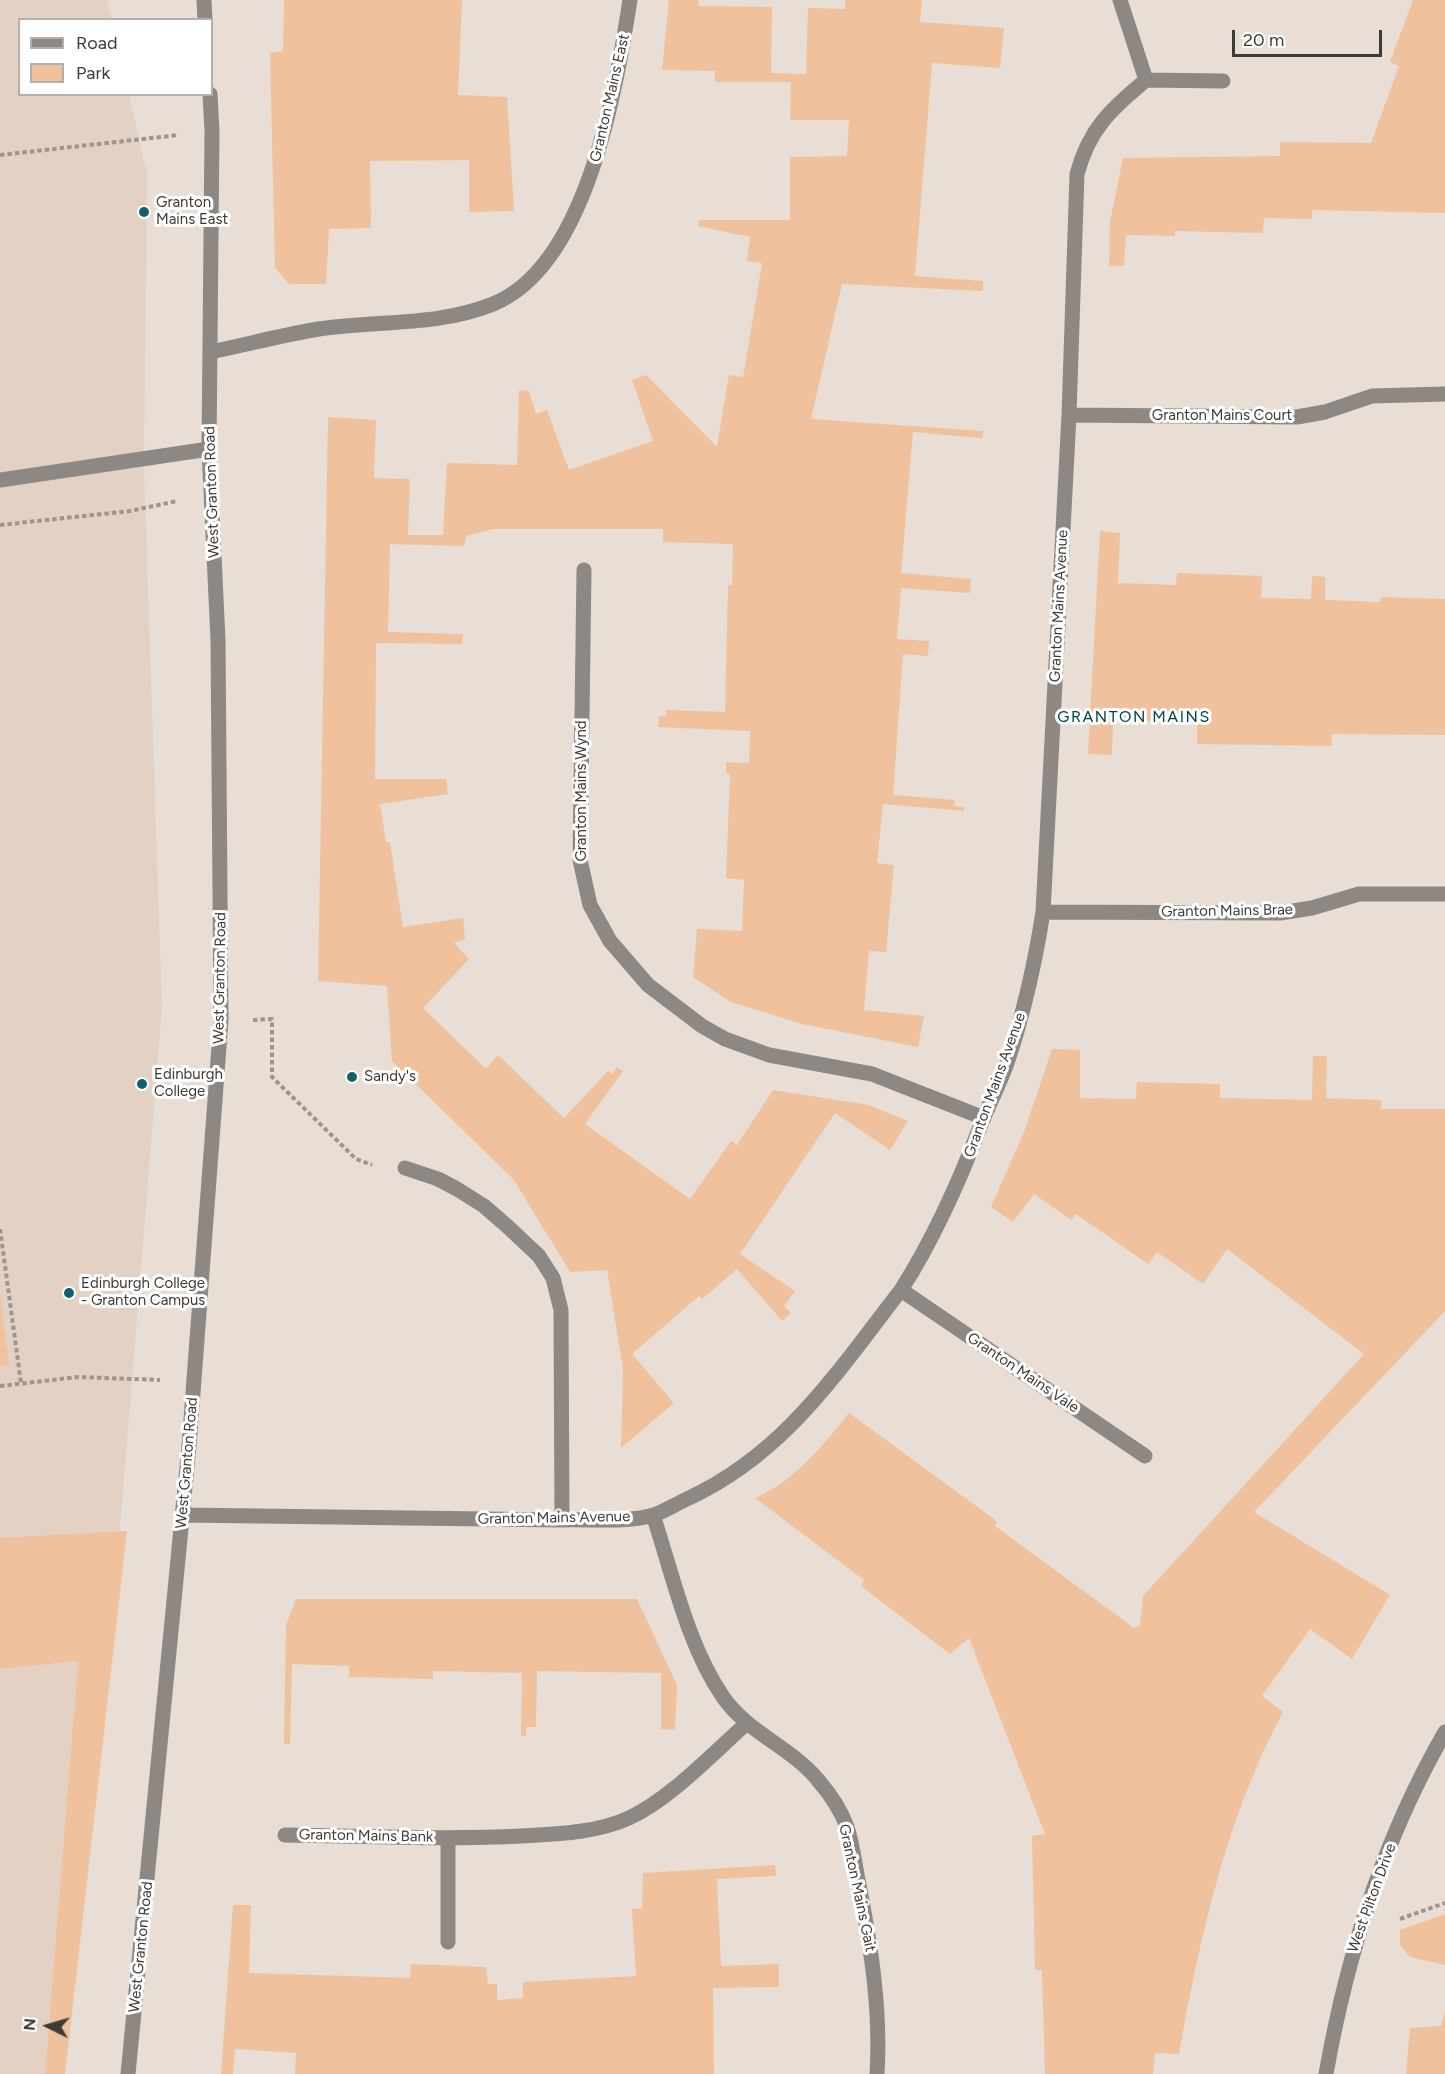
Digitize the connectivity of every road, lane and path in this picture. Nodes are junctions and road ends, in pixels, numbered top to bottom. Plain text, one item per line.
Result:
1 (204, 0) edge
2 (630, 0) edge
3 (1120, 0) edge
4 (205, 18) edge
5 (1146, 80) junction
6 (1223, 81) dead end
7 (210, 96) edge
8 (212, 131) junction
9 (0, 155) edge
10 (210, 352) junction
11 (1445, 394) edge
12 (1069, 415) junction
13 (210, 449) junction
14 (0, 480) edge
15 (212, 493) junction
16 (0, 525) edge
17 (584, 570) dead end
18 (1445, 894) edge
19 (1043, 912) junction
20 (221, 1020) junction
21 (984, 1118) junction
22 (405, 1168) joint
23 (0, 1229) edge
24 (901, 1290) junction
25 (194, 1382) junction
26 (21, 1383) junction
27 (0, 1386) edge
28 (1145, 1456) dead end
29 (182, 1515) junction
30 (653, 1515) junction
31 (562, 1520) junction
32 (746, 1724) junction
33 (1445, 1732) edge
34 (285, 1835) dead end
35 (448, 1838) junction
36 (448, 1942) dead end
37 (128, 2074) edge
38 (877, 2074) edge
39 (1326, 2074) edge

1 - 4 street
2 - 10 street, Granton Mains East
3 - 5 street
5 - 6 street
5 - 12 street, Granton Mains Avenue
7 - 8 street, West Granton Road
8 - 9 path
8 - 10 street, West Granton Road
10 - 13 street, West Granton Road
11 - 12 street, Granton Mains Court
12 - 19 street, Granton Mains Avenue
13 - 14 street
13 - 15 street, West Granton Road
15 - 16 path
15 - 20 street, West Granton Road
17 - 21 street, Granton Mains Wynd
18 - 19 street, Granton Mains Brae
19 - 21 street, Granton Mains Avenue
20 - 22 path
20 - 25 street, West Granton Road
21 - 24 street, Granton Mains Avenue
22 - 31 street
23 - 26 path
24 - 28 street, Granton Mains Vale
24 - 30 street, Granton Mains Avenue
25 - 26 path
25 - 29 street, West Granton Road
26 - 27 path
29 - 31 street, Granton Mains Avenue
29 - 37 street, West Granton Road
30 - 31 street, Granton Mains Avenue
30 - 32 street, Granton Mains Gait
32 - 35 street, Granton Mains Bank
32 - 38 street, Granton Mains Gait
33 - 39 street, West Pilton Drive
34 - 35 street, Granton Mains Bank
35 - 36 street, Granton Mains Bank

